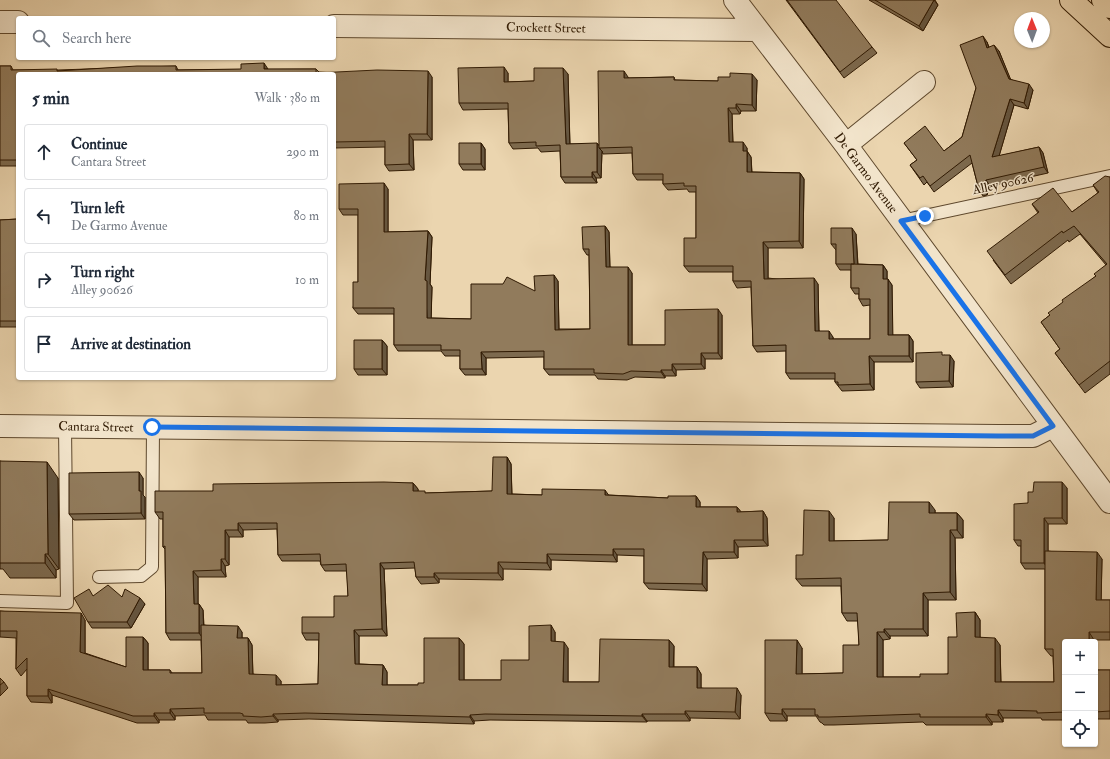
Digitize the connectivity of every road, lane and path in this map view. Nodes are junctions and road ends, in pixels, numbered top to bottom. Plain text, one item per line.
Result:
1 (735, 0) edge
2 (1071, 0) edge
3 (1102, 0) edge
4 (1110, 7) edge
5 (0, 22) edge
6 (16, 22) edge
7 (336, 26) edge
8 (757, 30) junction
9 (1110, 36) edge
10 (924, 82) dead end
11 (846, 145) junction
12 (1110, 176) edge
13 (901, 221) junction
14 (0, 426) edge
15 (65, 426) junction
16 (1053, 426) junction
17 (152, 427) junction
18 (1110, 502) edge
19 (99, 577) dead end
20 (0, 601) edge

1 - 8 street, De Garmo Avenue
2 - 9 highway
3 - 4 highway
5 - 6 street
7 - 8 street, Crockett Street
8 - 11 street, De Garmo Avenue
10 - 11 street
11 - 13 street, De Garmo Avenue
12 - 13 lane, Alley 90626
13 - 16 street, De Garmo Avenue
14 - 15 street, Cantara Street
15 - 17 street, Cantara Street
15 - 20 lane
16 - 17 street, Cantara Street
16 - 18 street, De Garmo Avenue
17 - 19 lane

